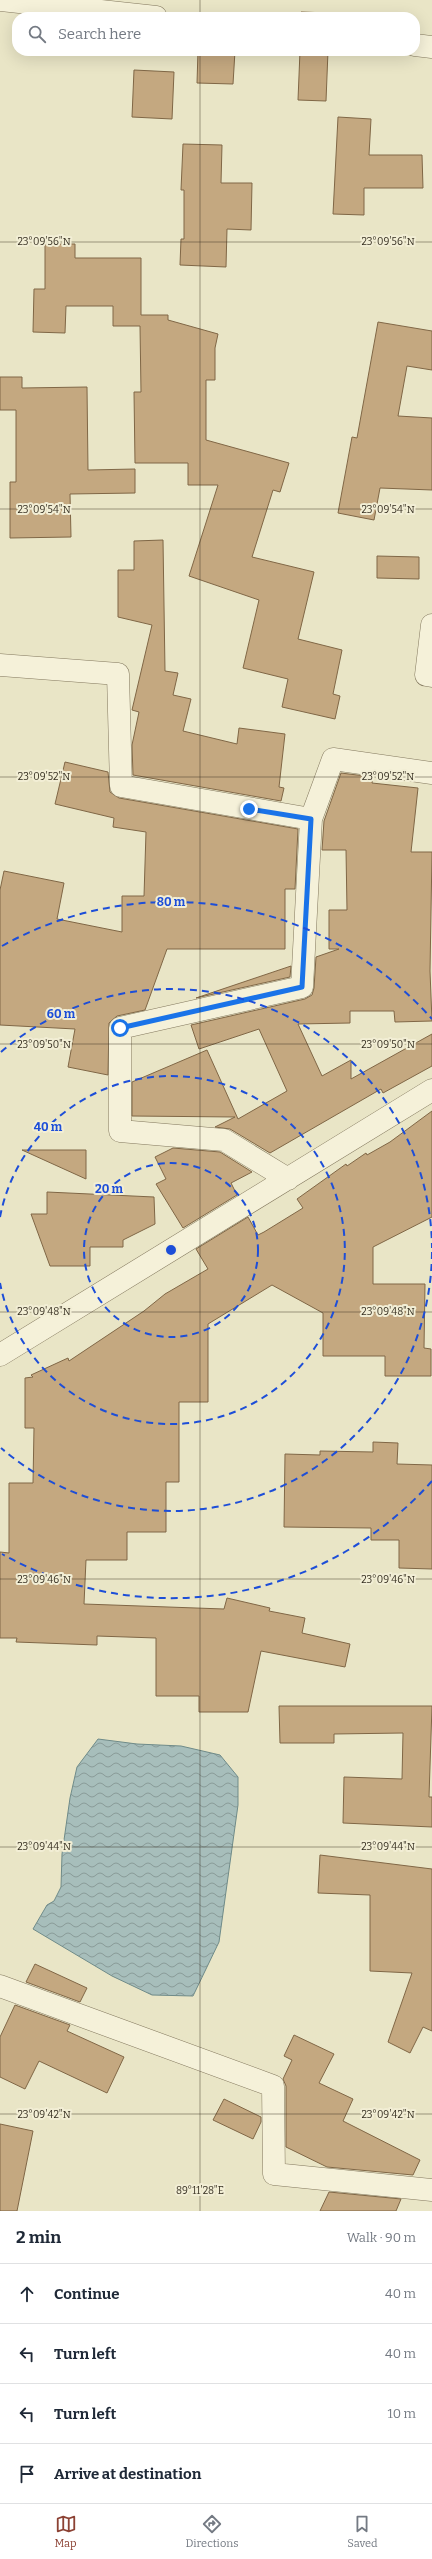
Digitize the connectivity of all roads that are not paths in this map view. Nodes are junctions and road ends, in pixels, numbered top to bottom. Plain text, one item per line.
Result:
1 (0, 0) edge
2 (110, 12) edge
3 (420, 46) edge
4 (432, 47) edge
5 (432, 625) edge
6 (0, 665) edge
7 (432, 676) edge
8 (432, 773) edge
9 (311, 819) junction
10 (432, 1090) edge
11 (288, 1178) junction
12 (0, 1355) edge
13 (0, 1986) edge
14 (432, 2190) edge

1 - 2 street
3 - 4 street
5 - 7 street
6 - 9 street
8 - 9 street
9 - 11 street
10 - 11 street
11 - 12 street
13 - 14 street

